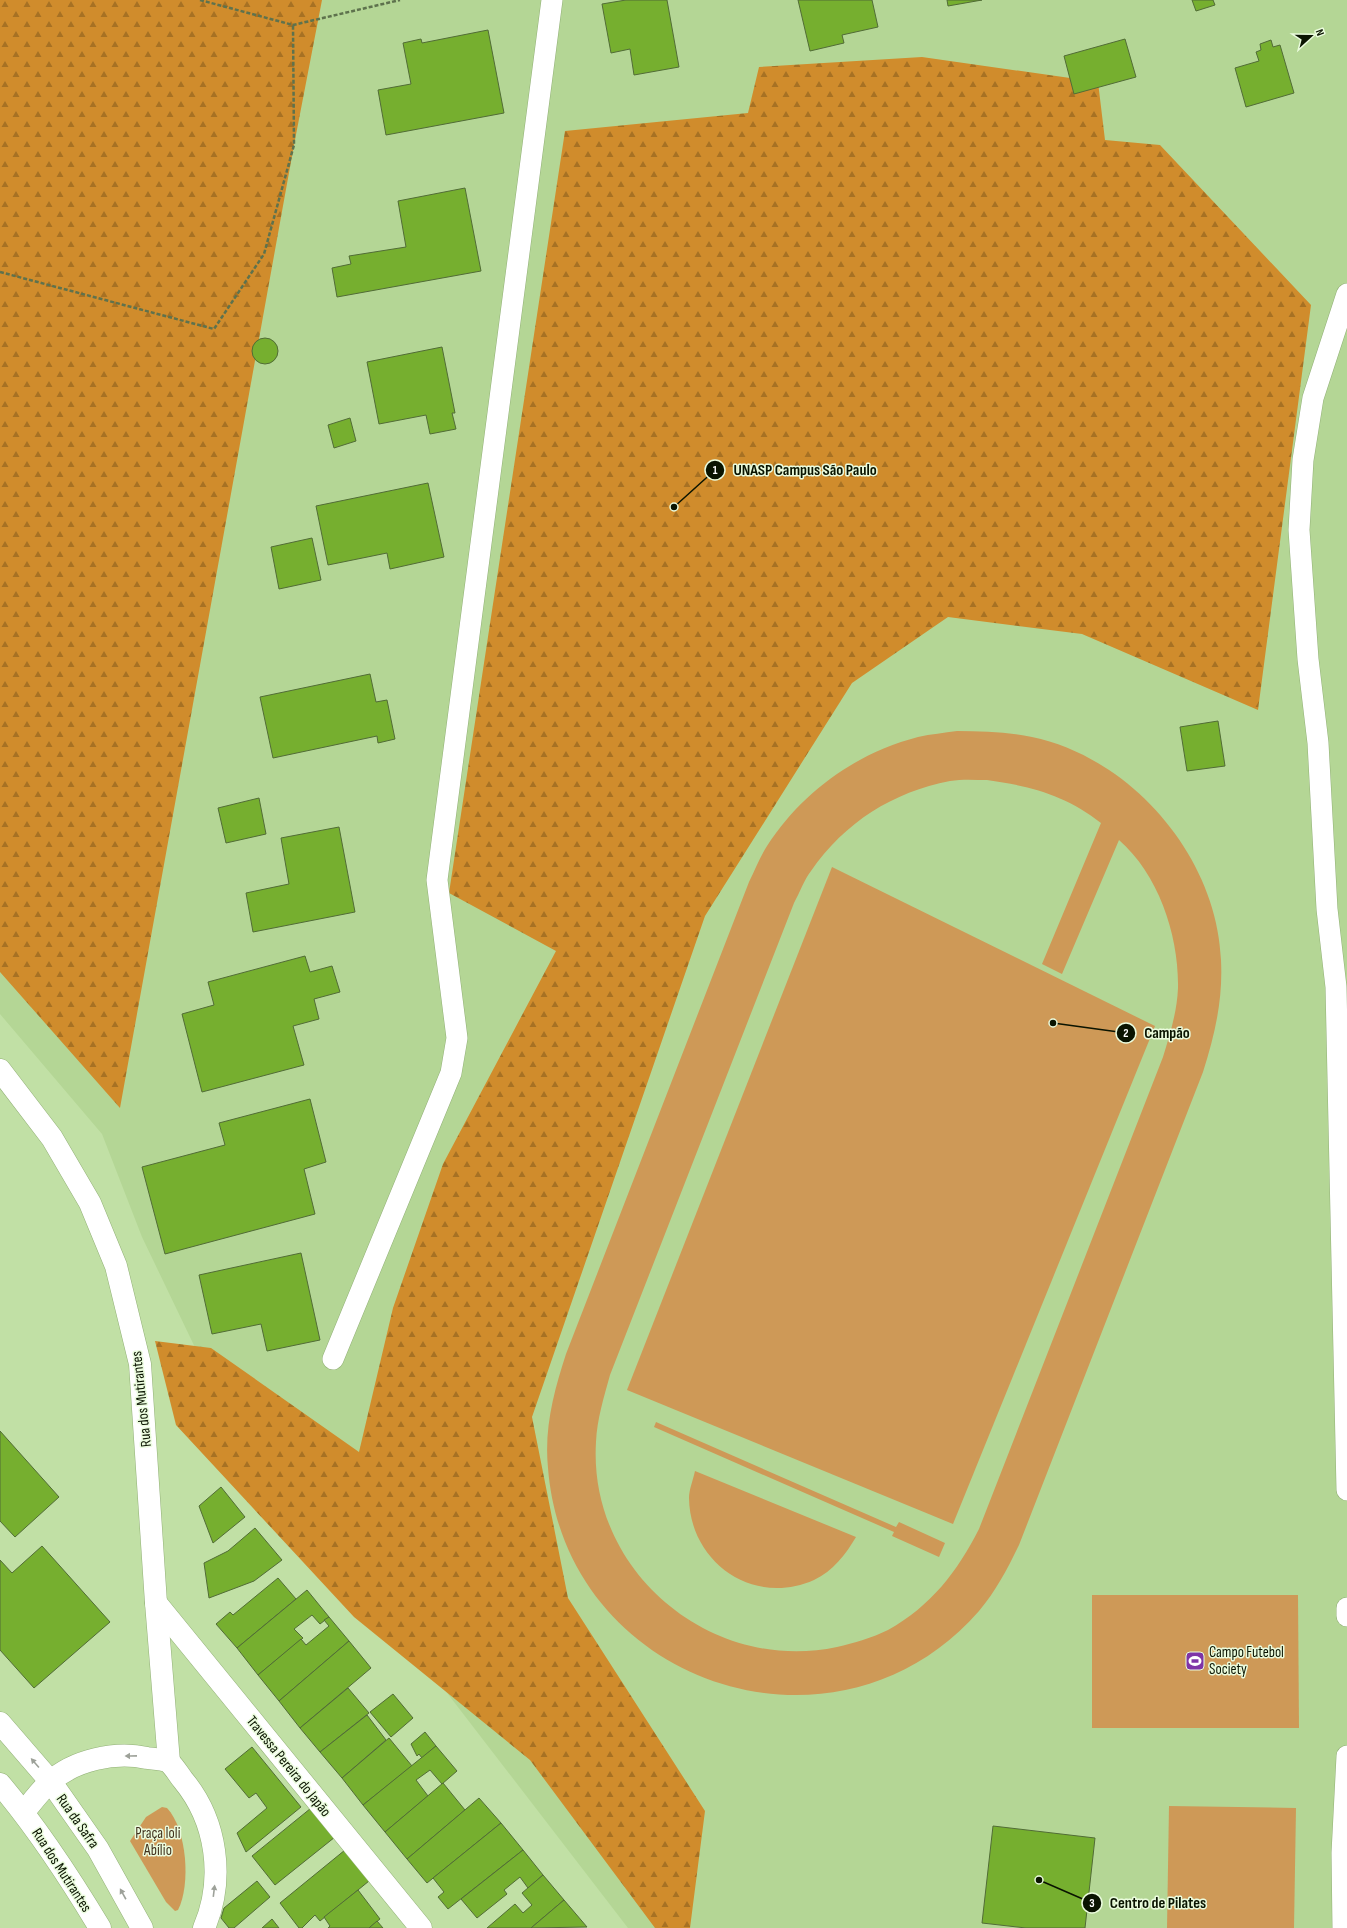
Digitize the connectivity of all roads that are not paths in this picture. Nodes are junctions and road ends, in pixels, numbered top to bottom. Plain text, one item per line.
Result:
1 (552, 0) edge
2 (1347, 294) edge
3 (1342, 992) edge
4 (0, 1070) edge
5 (333, 1359) dead end
6 (1347, 1490) edge
7 (156, 1603) junction
8 (1347, 1608) edge
9 (1347, 1616) edge
10 (0, 1723) edge
11 (1347, 1756) edge
12 (169, 1762) junction
13 (51, 1782) junction
14 (0, 1784) edge
15 (24, 1812) junction
16 (100, 1928) edge
17 (142, 1928) edge
18 (204, 1928) edge
19 (421, 1928) edge
20 (1343, 1928) edge

1 - 5 lane
2 - 3 lane
3 - 6 lane
4 - 7 street, Rua dos Mutirantes
7 - 12 street, Rua dos Mutirantes
7 - 19 street, Travessa Pereira do Japão
8 - 9 lane
13 -> 10 street, Rua da Safra
11 - 20 lane
12 -> 13 street
18 -> 12 street
13 - 15 street
17 -> 13 street, Rua da Safra
14 - 15 street
15 - 16 street, Rua dos Mutirantes

